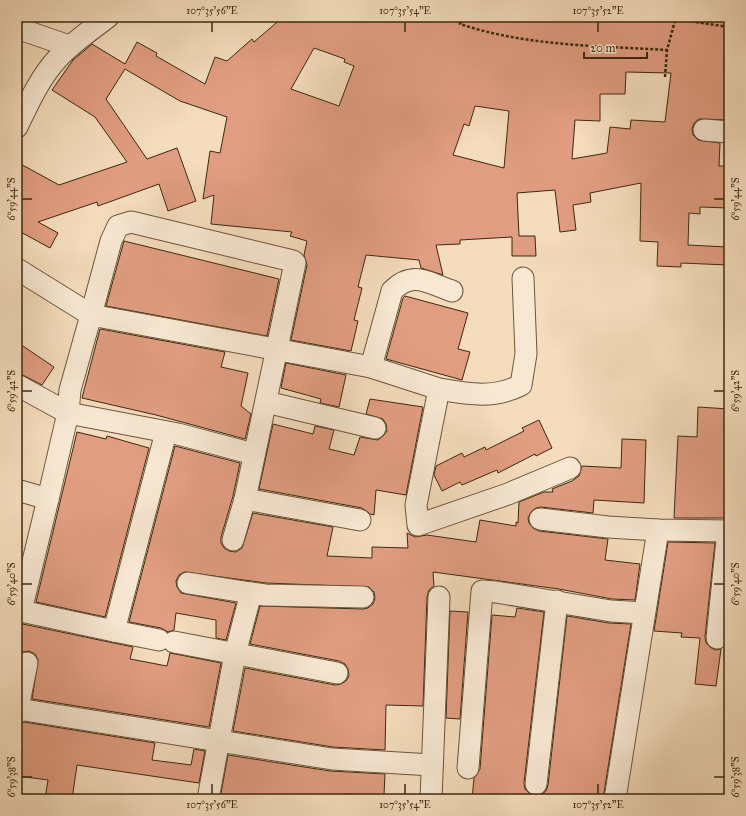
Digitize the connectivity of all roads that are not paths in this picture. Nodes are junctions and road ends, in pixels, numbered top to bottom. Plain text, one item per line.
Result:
1 (108, 17) edge
2 (17, 28) edge
3 (69, 46) junction
4 (17, 127) edge
5 (704, 130) dead end
6 (729, 132) edge
7 (17, 269) edge
8 (523, 278) dead end
9 (452, 291) dead end
10 (92, 315) junction
11 (278, 349) junction
12 (371, 367) junction
13 (17, 385) edge
14 (439, 389) junction
15 (266, 402) junction
16 (68, 413) junction
17 (375, 428) dead end
18 (166, 432) junction
19 (254, 454) junction
20 (570, 468) dead end
21 (17, 490) edge
22 (48, 499) junction
23 (245, 499) junction
24 (540, 519) dead end
25 (360, 520) dead end
26 (658, 530) junction
27 (726, 530) edge
28 (233, 540) dead end
29 (188, 583) dead end
30 (251, 593) junction
31 (363, 597) dead end
32 (439, 597) dead end
33 (557, 601) junction
34 (644, 613) junction
35 (114, 631) junction
36 (717, 638) dead end
37 (235, 654) junction
38 (27, 663) dead end
39 (336, 673) dead end
40 (17, 711) edge
41 (218, 740) junction
42 (432, 765) junction
43 (468, 768) dead end
44 (536, 784) dead end
45 (208, 799) edge
46 (431, 799) edge
47 (615, 799) edge

1 - 3 street
2 - 3 street
3 - 4 street
5 - 6 street
7 - 10 street
8 - 14 street
9 - 12 street
10 - 11 street
10 - 11 street
10 - 16 street
11 - 12 street
11 - 15 street
12 - 14 street
13 - 16 street
14 - 20 street
15 - 17 street
15 - 19 street
16 - 18 street
16 - 22 street
18 - 19 street
18 - 35 street
19 - 23 street
21 - 22 street
22 - 35 street
23 - 25 street
23 - 28 street
24 - 26 street
26 - 27 street
26 - 34 street
27 - 36 street
29 - 30 street
30 - 31 street
30 - 37 street
32 - 42 street
33 - 34 street
33 - 43 street
33 - 44 street
34 - 47 street
35 - 37 street
37 - 39 street
37 - 41 street
38 - 40 street
40 - 41 street
41 - 42 street
41 - 45 street
42 - 46 street

